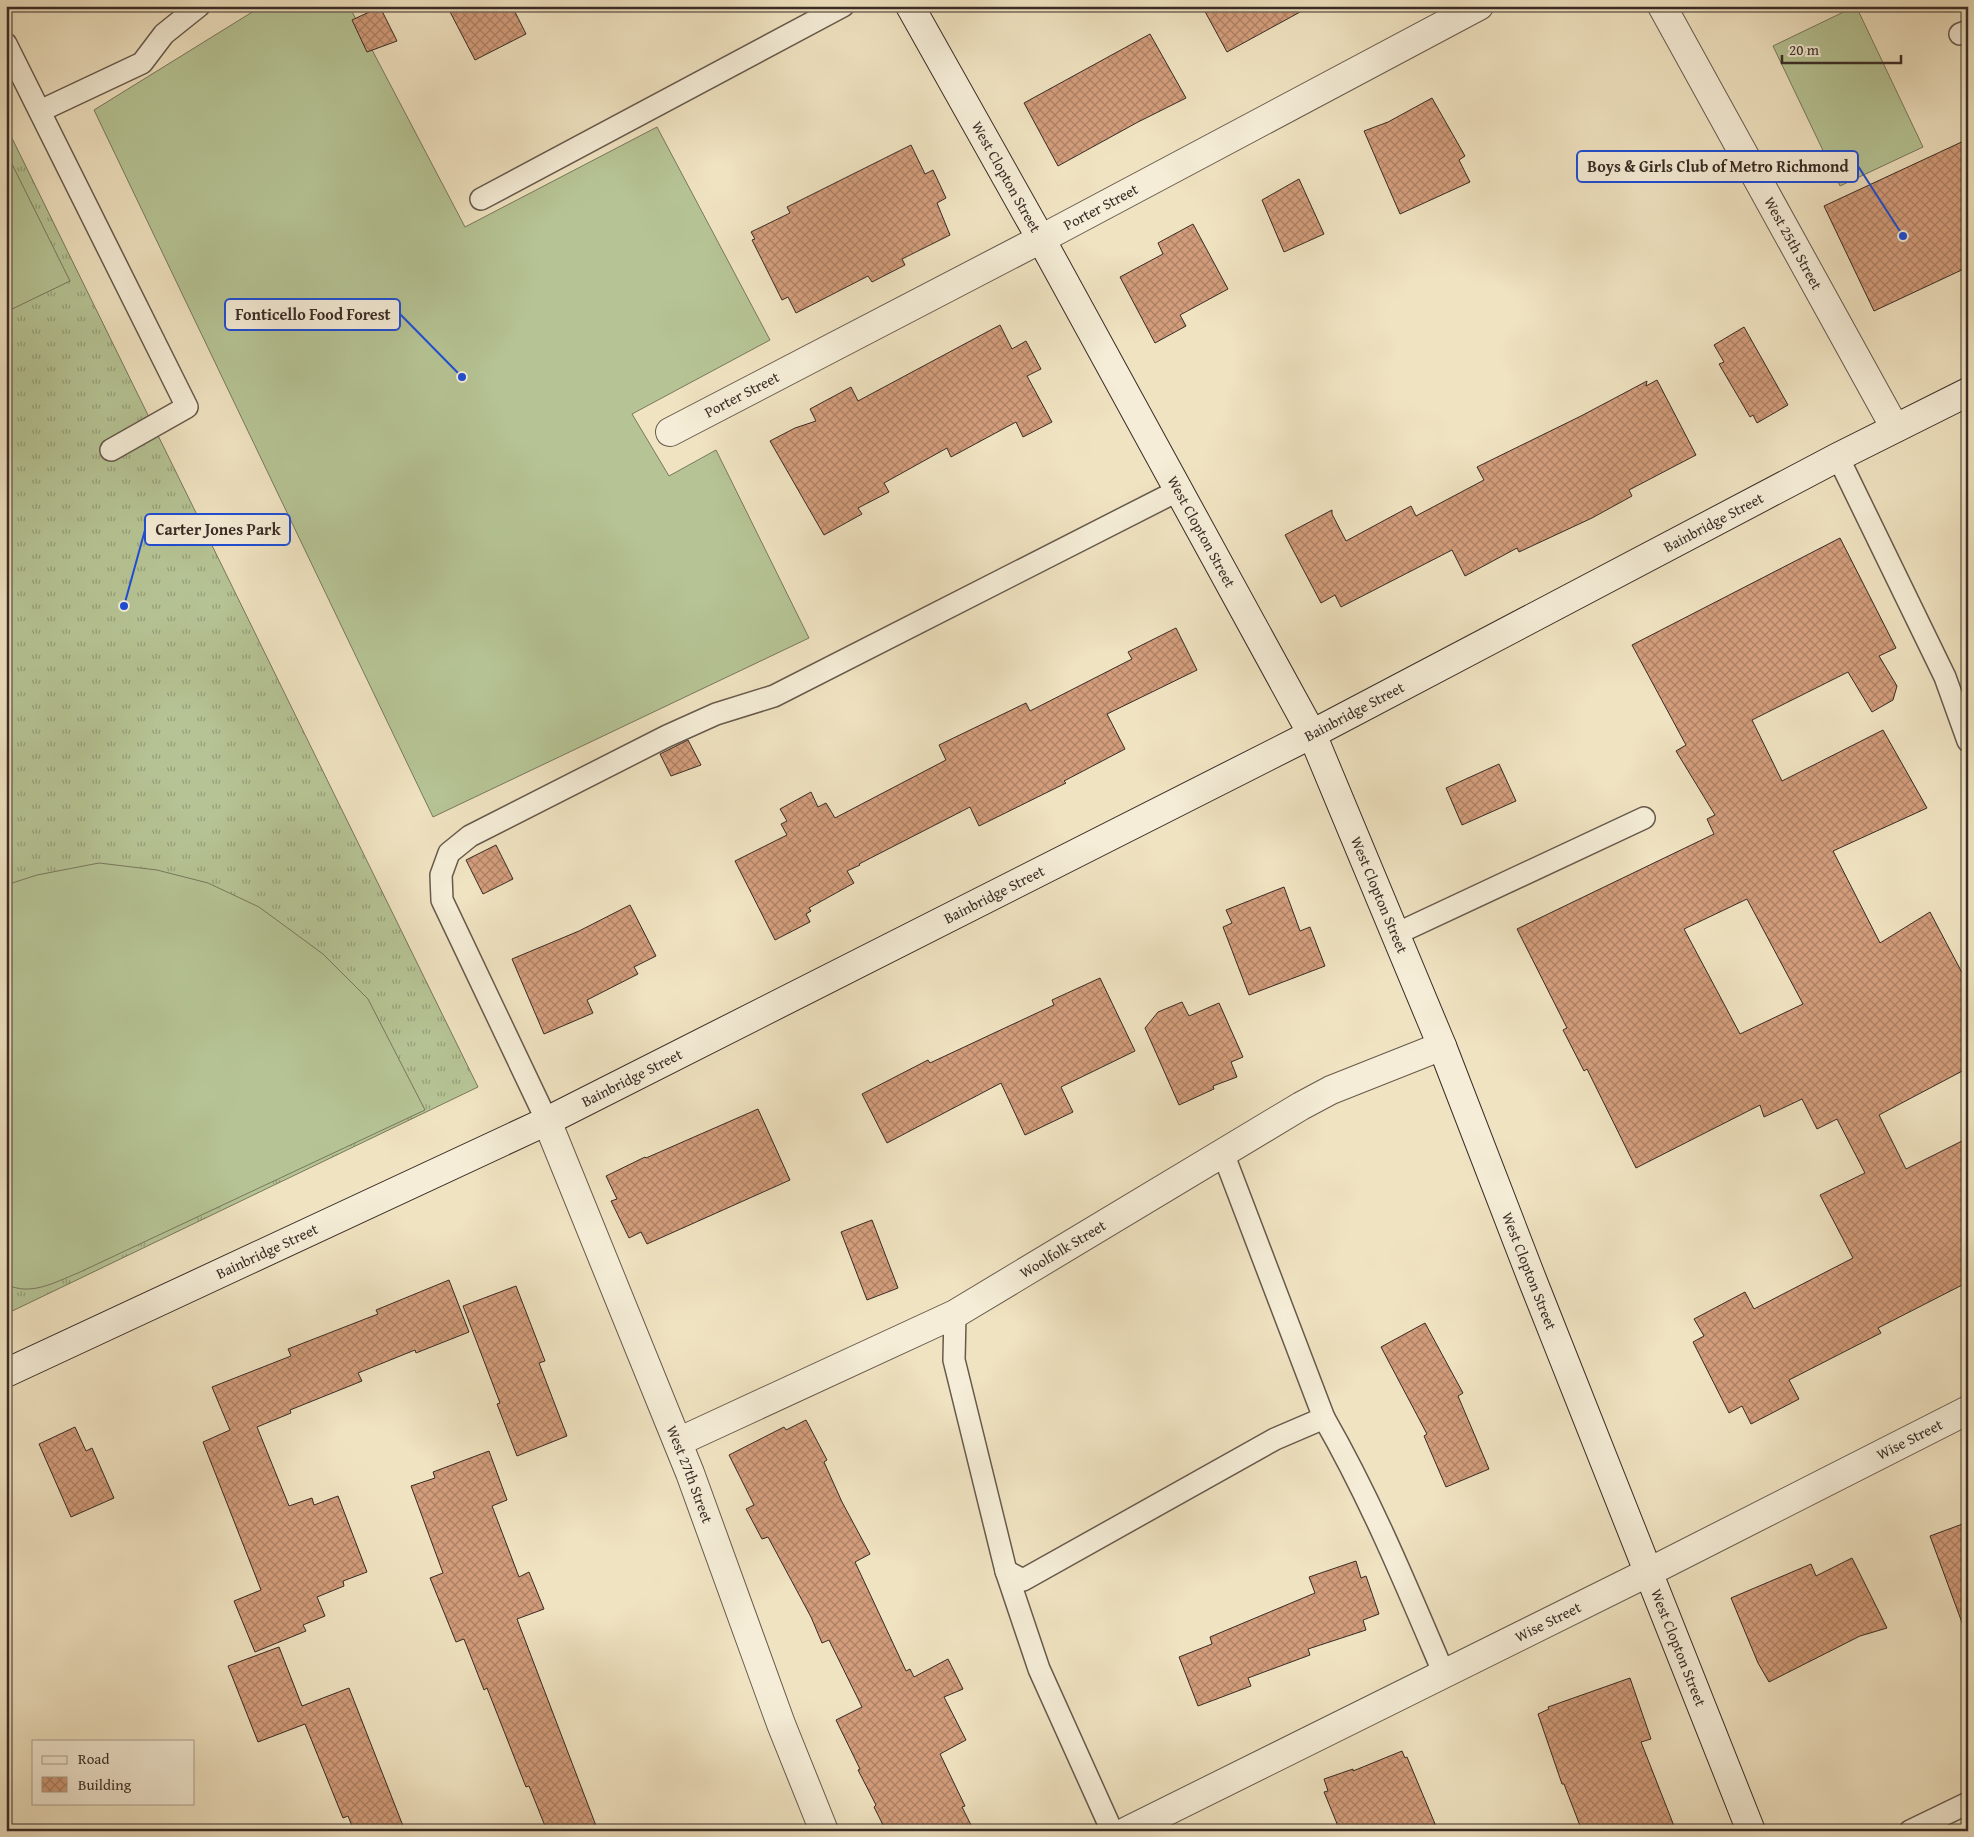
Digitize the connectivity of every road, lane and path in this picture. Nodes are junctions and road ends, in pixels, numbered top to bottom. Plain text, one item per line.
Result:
1 (199, 6) edge
2 (843, 6) edge
3 (910, 6) edge
4 (1479, 6) edge
5 (1662, 6) edge
6 (6, 44) edge
7 (40, 111) junction
8 (481, 199) dead end
9 (1041, 239) junction
10 (1968, 392) edge
11 (1895, 428) junction
12 (670, 432) dead end
13 (111, 450) dead end
14 (1838, 457) junction
15 (1179, 490) junction
16 (1312, 734) junction
17 (1968, 741) edge
18 (1644, 818) dead end
19 (1396, 934) junction
20 (1442, 1046) junction
21 (547, 1122) junction
22 (1223, 1153) junction
23 (955, 1314) junction
24 (6, 1372) edge
25 (1968, 1410) edge
26 (1324, 1418) junction
27 (678, 1442) junction
28 (1006, 1571) junction
29 (1649, 1572) junction
30 (1444, 1674) junction
31 (1968, 1803) edge
32 (824, 1831) edge
33 (1112, 1831) edge
34 (1127, 1831) edge
35 (1751, 1831) edge
36 (1910, 1831) edge

1 - 7 lane
2 - 8 lane
3 - 9 street, West Clopton Street
4 - 9 street, Porter Street
5 - 11 street, West 25th Street
6 - 7 lane
7 - 13 lane
9 - 12 street, Porter Street
9 - 15 street, West Clopton Street
10 - 11 street, Bainbridge Street
11 - 14 street, Bainbridge Street
14 - 16 street, Bainbridge Street
14 - 17 lane
15 - 16 street, West Clopton Street
15 - 21 lane
16 - 19 street, West Clopton Street
16 - 21 street, Bainbridge Street
18 - 19 lane
19 - 20 street, West Clopton Street
20 - 22 street, Woolfolk Street
20 - 29 street, West Clopton Street
21 - 24 street, Bainbridge Street
21 - 27 street, West 27th Street
22 - 23 street, Woolfolk Street
22 - 26 lane
23 - 27 street, Woolfolk Street
23 - 28 lane
25 - 29 street, Wise Street
26 - 28 lane
26 - 30 lane
27 - 32 street, West 27th Street
28 - 33 lane
29 - 30 street, Wise Street
29 - 35 street, West Clopton Street
30 - 34 street, Wise Street
31 - 36 lane

